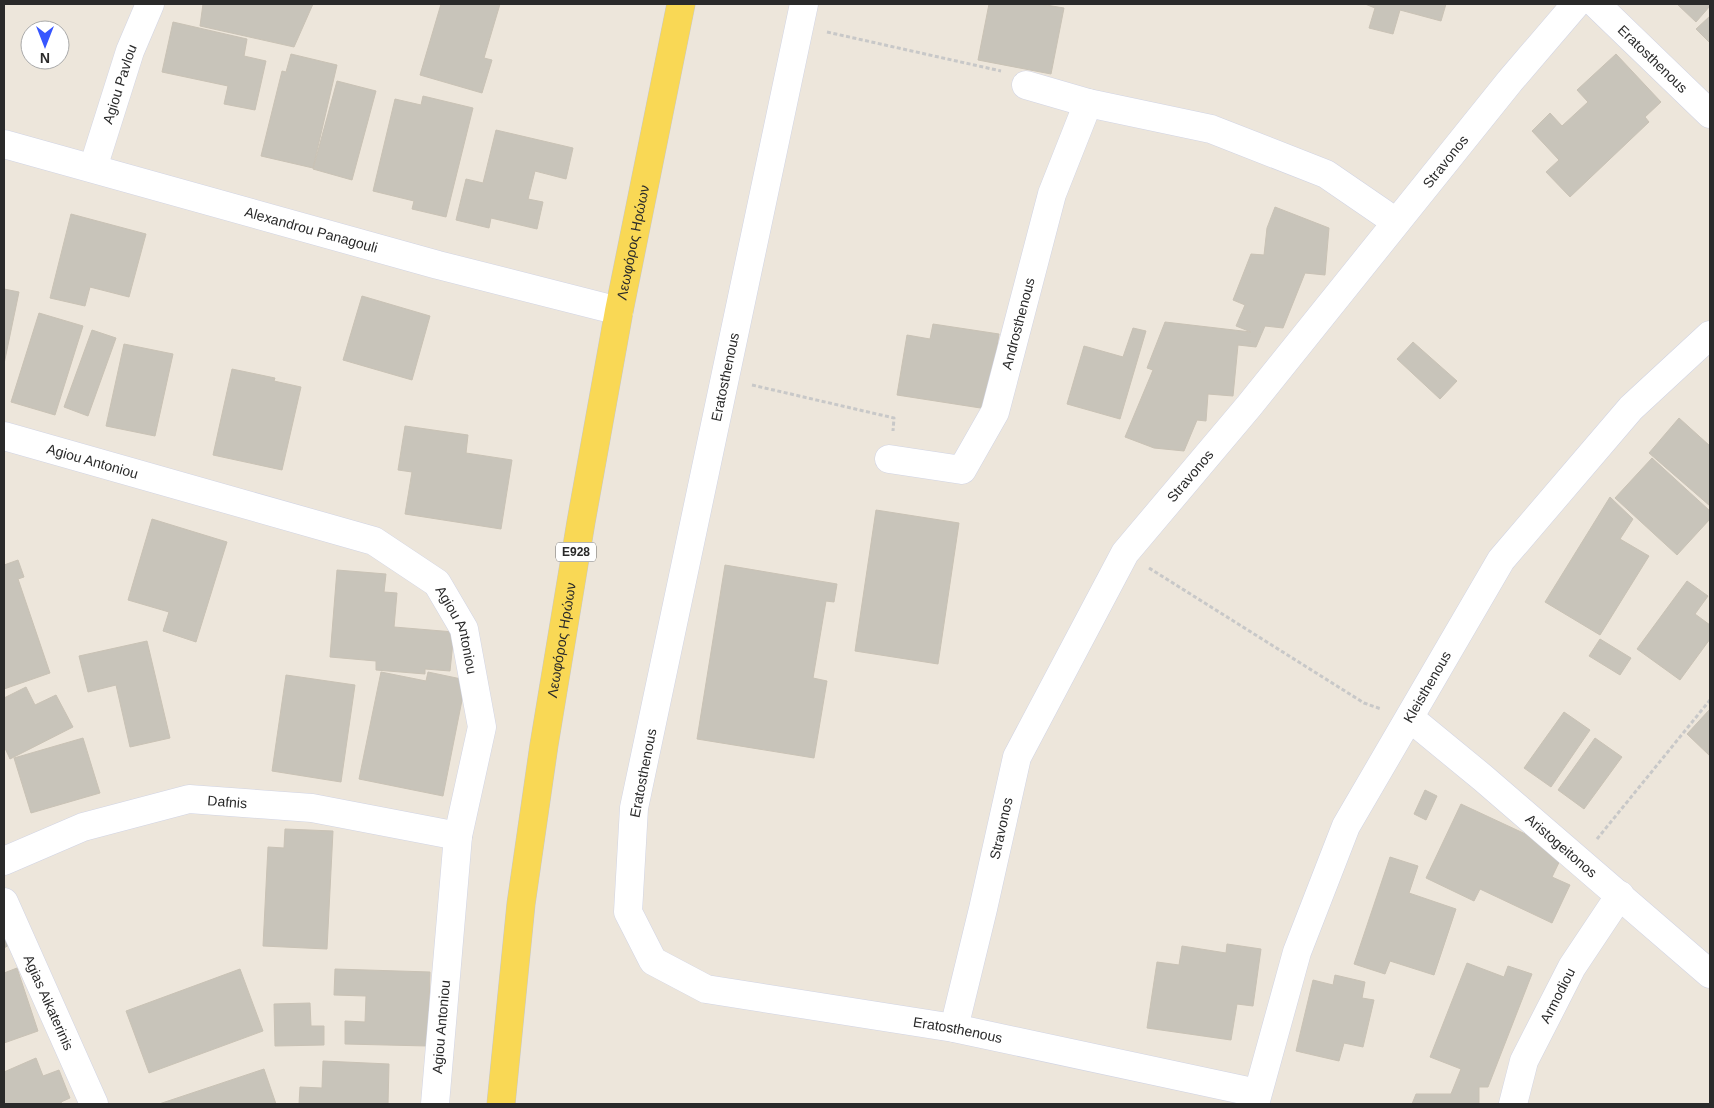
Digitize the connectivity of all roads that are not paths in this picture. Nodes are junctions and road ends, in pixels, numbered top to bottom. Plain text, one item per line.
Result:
1 (150, 4) edge
2 (680, 4) edge
3 (1576, 4) edge
4 (1596, 4) edge
5 (801, 15) edge
6 (1026, 85) road end
7 (1088, 103) junction
8 (1710, 114) edge
9 (4, 144) edge
10 (94, 168) junction
11 (1396, 222) junction
12 (619, 311) junction
13 (1710, 335) edge
14 (4, 436) edge
15 (890, 459) road end
16 (1410, 718) junction
17 (458, 836) junction
18 (4, 861) edge
19 (1620, 895) junction
20 (4, 902) edge
21 (1710, 974) edge
22 (954, 1028) junction
23 (1256, 1099) edge
24 (94, 1104) edge
25 (435, 1104) edge
26 (501, 1104) edge
27 (1513, 1104) edge

1 - 10 street, Agiou Pavlou
2 - 12 main road, Λεωφόρος Ηρώων / E928
3 - 11 street, Stravonos
4 - 8 street, Eratosthenous
5 - 22 street, Eratosthenous
6 - 7 street
7 - 11 street
7 - 15 street, Androsthenous
9 - 10 street, Alexandrou Panagouli
10 - 12 street, Alexandrou Panagouli
11 - 22 street, Stravonos
12 - 26 main road, Λεωφόρος Ηρώων / E928
13 - 16 street, Kleisthenous
14 - 17 street, Agiou Antoniou
16 - 19 street, Aristogeitonos
16 - 23 street, Kleisthenous
17 - 18 street, Dafnis
17 - 25 street, Agiou Antoniou
19 - 21 street, Aristogeitonos
19 - 27 street, Armodiou
20 - 24 street, Agias Aikaterinis
22 - 23 street, Eratosthenous

